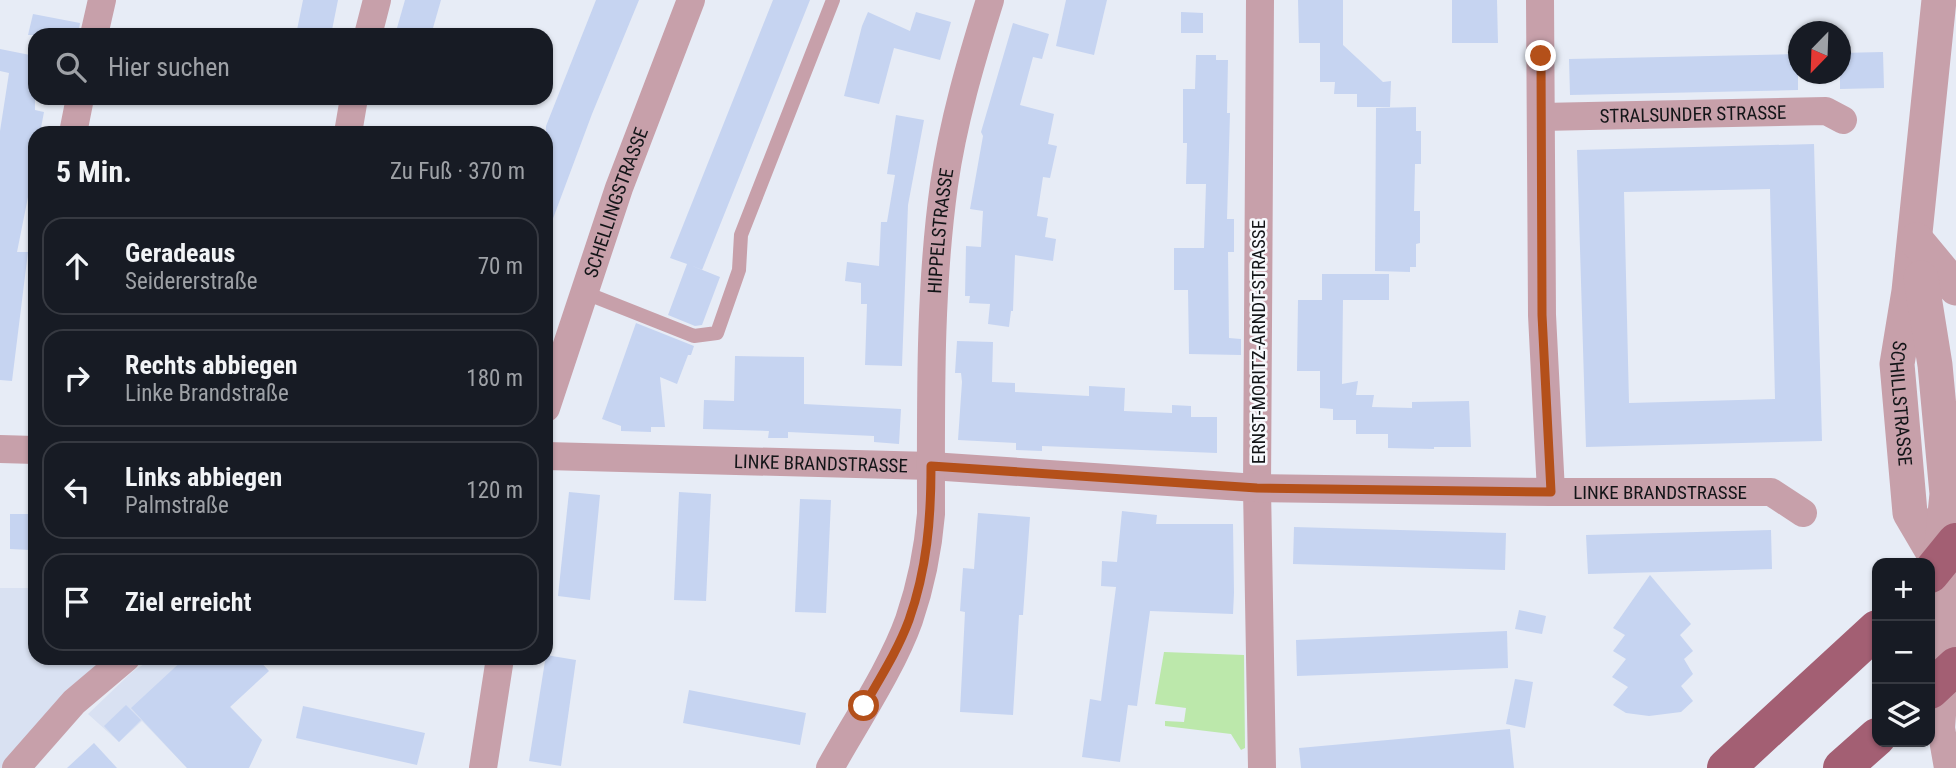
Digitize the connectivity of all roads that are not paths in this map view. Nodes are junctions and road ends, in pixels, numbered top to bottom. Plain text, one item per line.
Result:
1 (102, 0) edge
2 (377, 0) edge
3 (691, 0) edge
4 (833, 0) edge
5 (989, 0) edge
6 (1260, 0) edge
7 (1540, 0) edge
8 (1938, 0) edge
9 (96, 28) edge
10 (370, 28) edge
11 (79, 105) edge
12 (353, 105) edge
13 (1541, 117) junction
14 (1843, 120) dead end
15 (74, 126) edge
16 (349, 126) edge
17 (1914, 237) junction
18 (1956, 288) edge
19 (583, 292) junction
20 (553, 386) edge
21 (28, 446) edge
22 (0, 449) edge
23 (553, 456) edge
24 (931, 466) junction
25 (1257, 488) junction
26 (1551, 492) junction
27 (1803, 513) dead end
28 (1942, 560) edge
29 (1872, 634) edge
30 (118, 665) edge
31 (498, 665) edge
32 (1947, 680) edge
33 (1872, 741) edge
34 (16, 768) edge
35 (483, 768) edge
36 (830, 768) edge
37 (1262, 768) edge
38 (1726, 768) edge
39 (1842, 768) edge
40 (1948, 768) edge

1 - 9 street
2 - 10 street
3 - 19 street, SCHELLINGSTRASSE
4 - 19 lane
5 - 24 street, HIPPELSTRASSE
6 - 25 street, ERNST-MORITZ-ARNDT-STRASSE
7 - 13 street
8 - 17 street, SCHILLSTRASSE
11 - 15 street
12 - 16 street
13 - 14 street, STRALSUNDER STRASSE
13 - 26 street
17 - 18 street
17 - 28 street, SCHILLSTRASSE
19 - 20 street, SCHELLINGSTRASSE
21 - 22 street
23 - 24 street, LINKE BRANDSTRASSE
24 - 25 street, LINKE BRANDSTRASSE
24 - 36 street, HIPPELSTRASSE
25 - 26 street, LINKE BRANDSTRASSE
25 - 37 street, ERNST-MORITZ-ARNDT-STRASSE
26 - 27 street, LINKE BRANDSTRASSE
28 - 32 street, SCHILLSTRASSE
29 - 38 main road
30 - 34 street
31 - 35 street
32 - 40 street, SCHILLSTRASSE
33 - 39 main road

